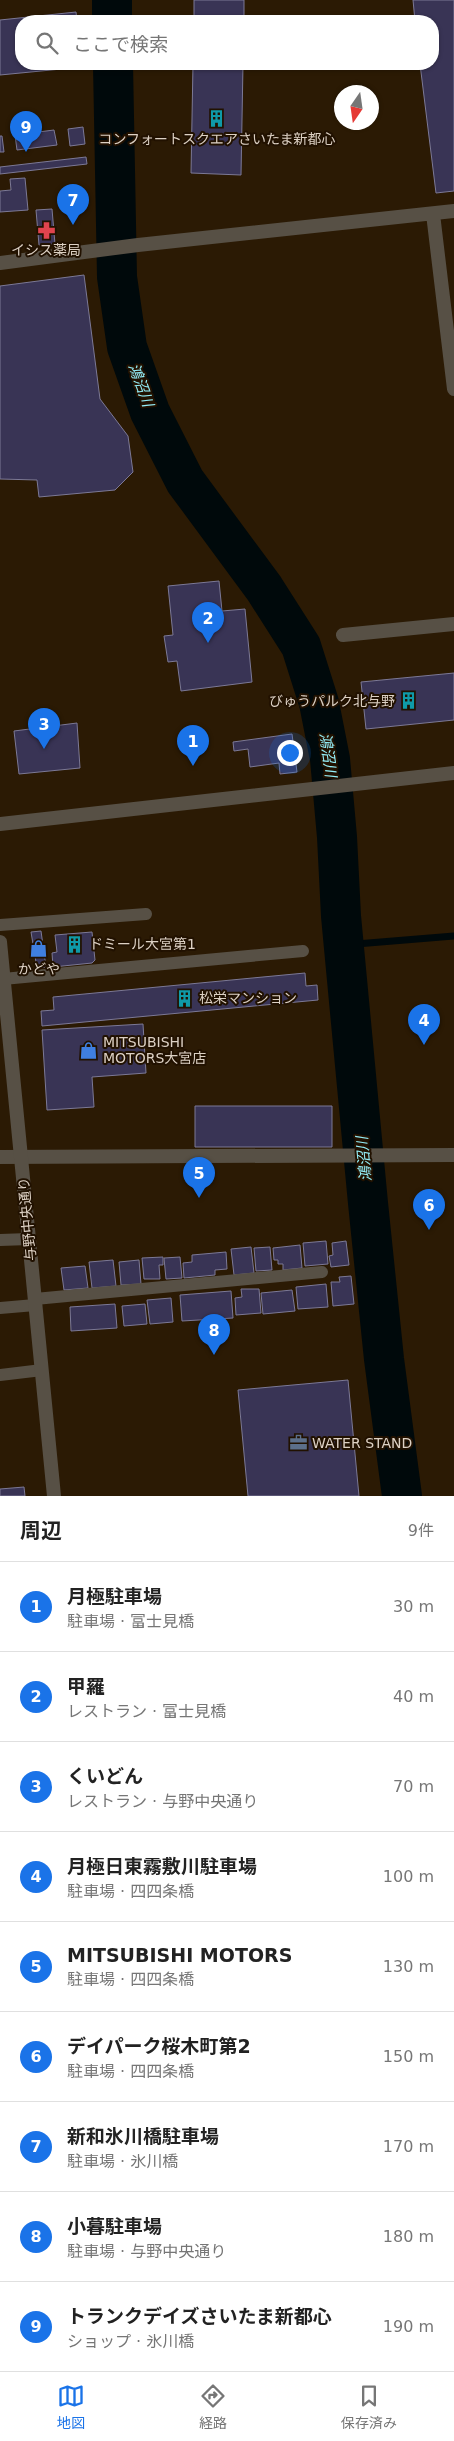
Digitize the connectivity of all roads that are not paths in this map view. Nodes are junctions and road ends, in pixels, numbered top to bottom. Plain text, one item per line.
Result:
1 (454, 211) edge
2 (433, 214) junction
3 (0, 263) edge
4 (447, 277) edge
5 (450, 320) edge
6 (454, 388) edge
7 (454, 624) edge
8 (343, 635) dead end
9 (454, 773) edge
10 (0, 824) edge
11 (146, 914) dead end
12 (0, 926) edge
13 (0, 942) edge
14 (303, 951) dead end
15 (4, 979) junction
16 (454, 1155) edge
17 (0, 1157) edge
18 (21, 1157) junction
19 (29, 1238) junction
20 (0, 1240) edge
21 (322, 1272) dead end
22 (35, 1302) junction
23 (0, 1308) edge
24 (42, 1370) junction
25 (0, 1375) edge
26 (54, 1496) edge

1 - 2 street
2 - 3 street
2 - 4 street
4 - 5 street
5 - 6 street
7 - 8 street
9 - 10 street
11 - 12 lane
13 - 15 street, 与野中央通り
14 - 15 lane
15 - 18 street, 与野中央通り
16 - 18 street
17 - 18 street
18 - 19 street, 与野中央通り
19 - 20 lane
19 - 22 street, 与野中央通り
21 - 22 lane
22 - 23 lane
22 - 24 street, 与野中央通り
24 - 25 lane
24 - 26 street, 与野中央通り

